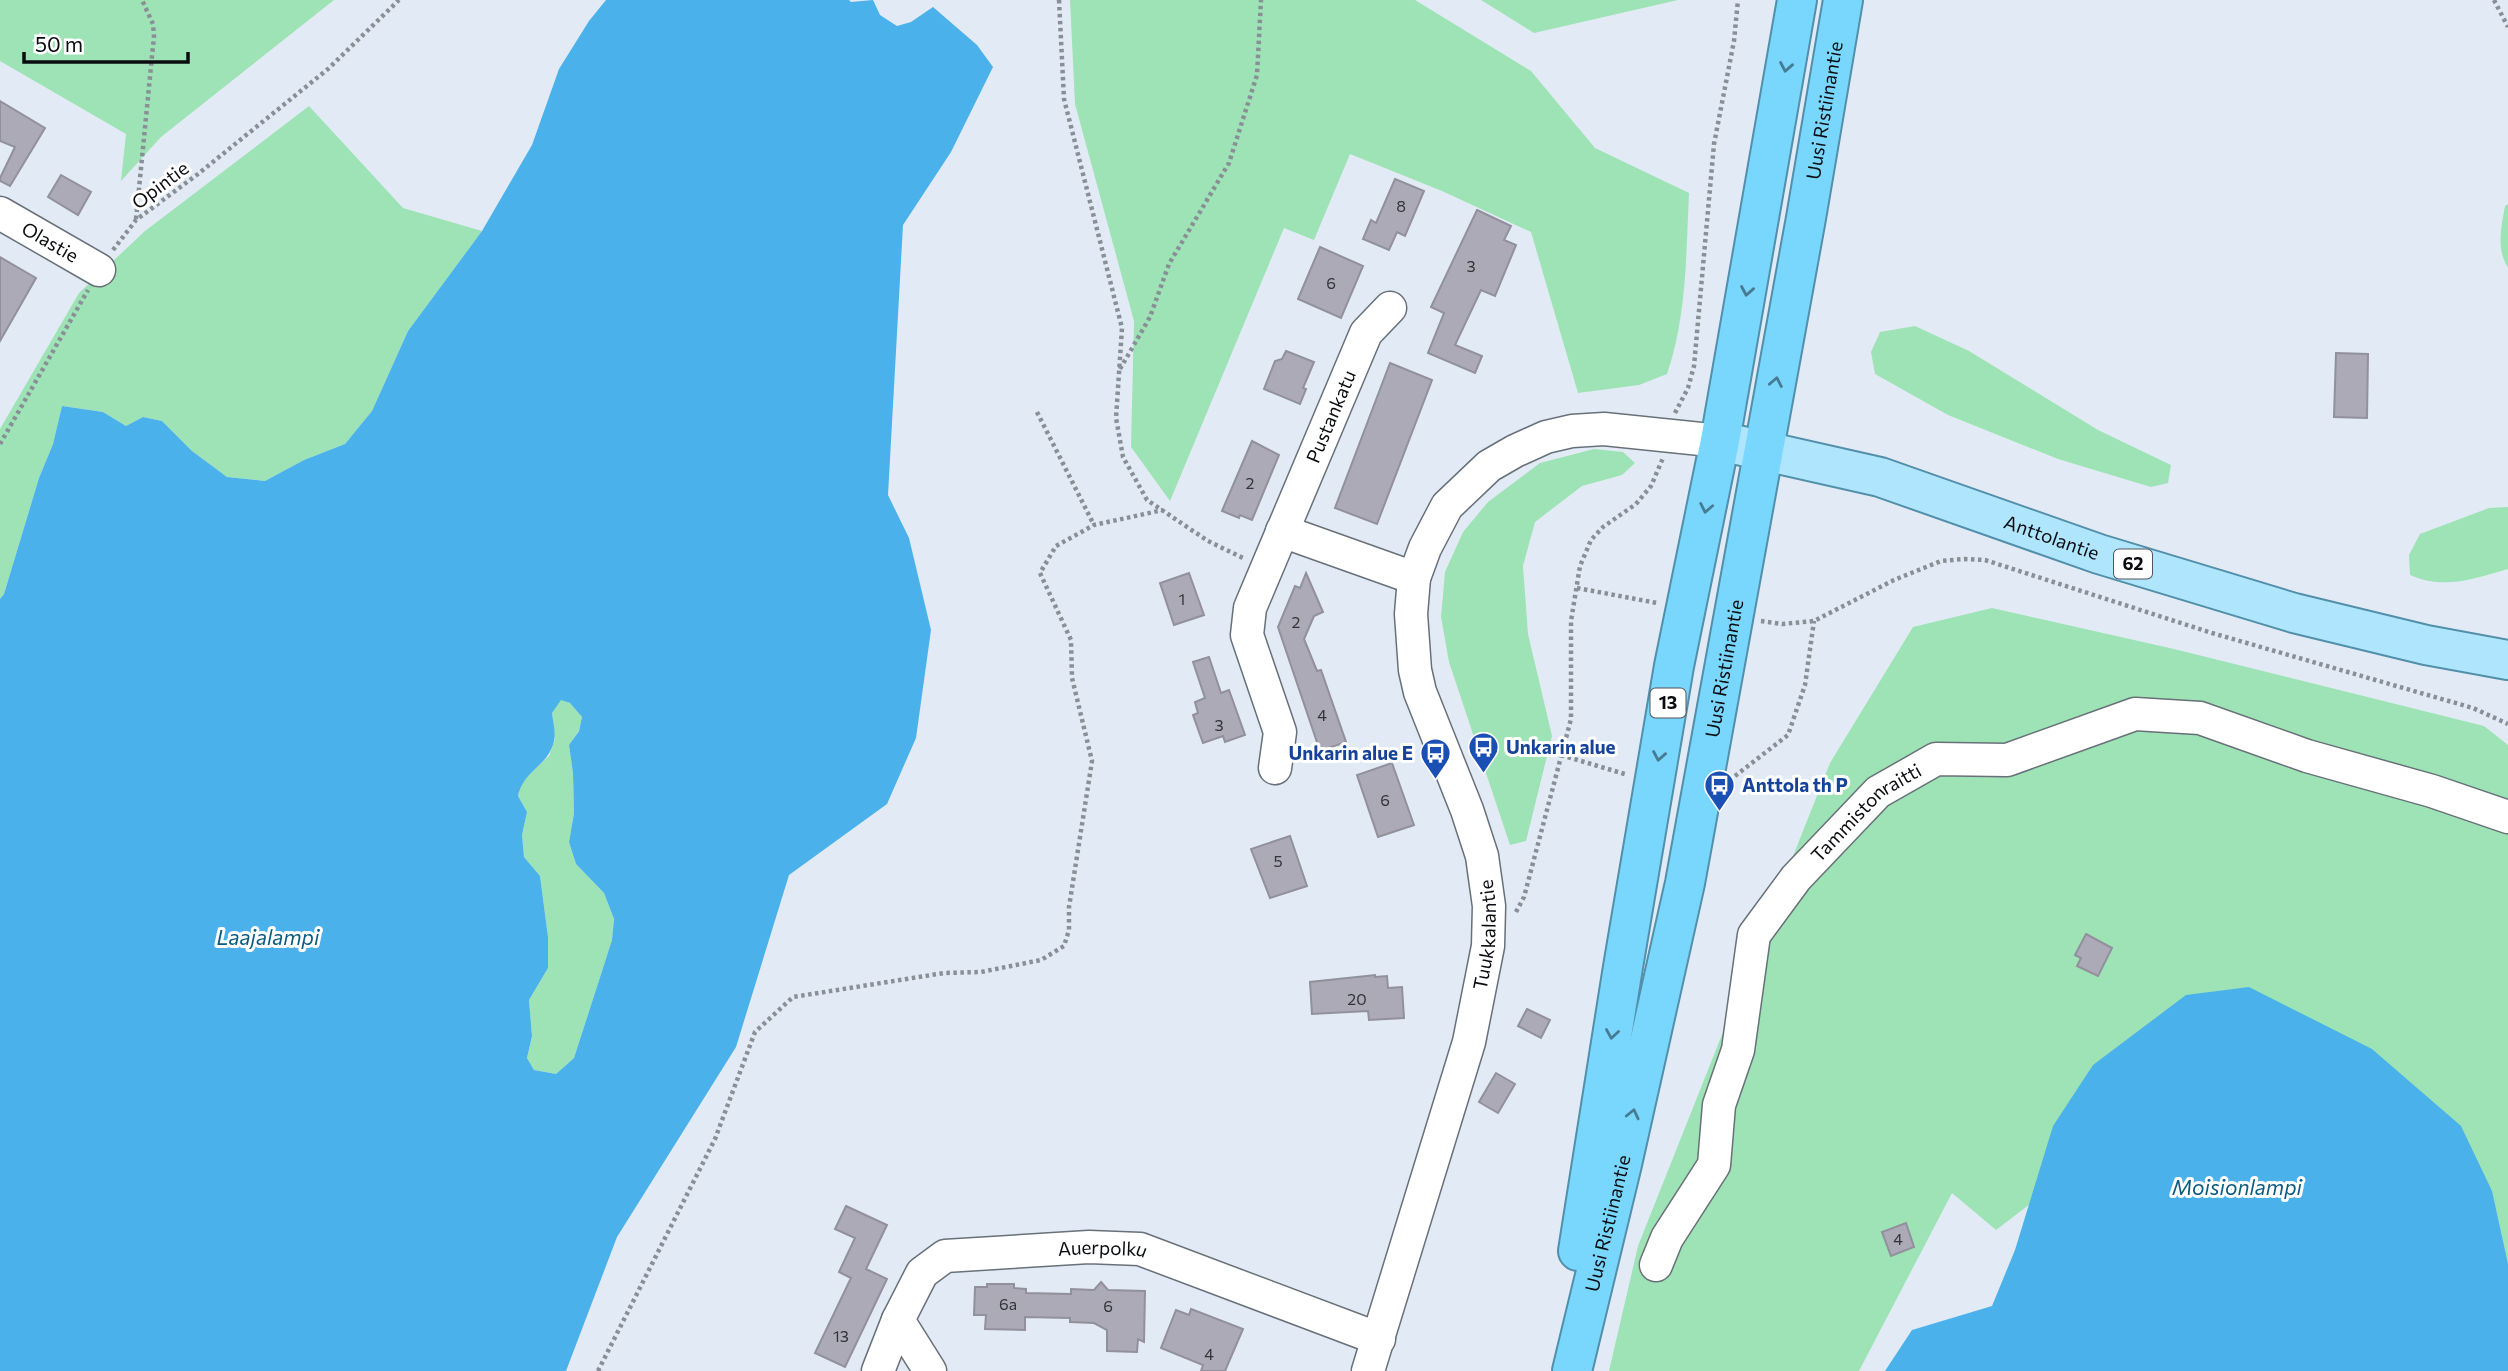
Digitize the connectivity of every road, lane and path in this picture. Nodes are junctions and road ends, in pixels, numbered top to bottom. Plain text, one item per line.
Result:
1 (142, 0) edge
2 (400, 0) edge
3 (1059, 0) edge
4 (1261, 0) edge
5 (1738, 0) edge
6 (1797, 0) edge
7 (1843, 0) edge
8 (2494, 0) edge
9 (2508, 27) edge
10 (0, 213) edge
11 (136, 220) junction
12 (99, 270) junction
13 (1390, 308) dead end
14 (1119, 369) junction
15 (1037, 412) dead end
16 (1670, 435) junction
17 (1720, 441) junction
18 (0, 444) edge
19 (1763, 449) junction
20 (1163, 510) junction
21 (1094, 525) junction
22 (1282, 531) junction
23 (1267, 569) junction
24 (1414, 578) junction
25 (1577, 589) junction
26 (1661, 604) dead end
27 (1754, 621) dead end
28 (1814, 621) junction
29 (2508, 660) edge
30 (2508, 724) edge
31 (1561, 755) junction
32 (1275, 768) dead end
33 (1629, 775) dead end
34 (1725, 783) dead end
35 (2508, 817) edge
36 (1514, 915) dead end
37 (1656, 1265) dead end
38 (898, 1320) junction
39 (1378, 1339) junction
40 (598, 1371) edge
41 (878, 1371) edge
42 (930, 1371) edge
43 (1368, 1371) edge
44 (1560, 1371) edge
45 (1572, 1371) edge

1 - 11 path
2 - 11 path, Opintie
3 - 14 path
4 - 14 path
5 - 16 path
6 -> 17 highway, Uusi Ristiinantie / 13
19 -> 7 highway, Uusi Ristiinantie
8 - 9 path
10 - 12 street, Olastie
11 - 12 path, Opintie
12 - 18 path, Opintie
13 - 22 street, Pustankatu
14 - 20 path
15 - 21 path
16 - 17 street, Tuukkalantie
16 - 24 street, Tuukkalantie
16 - 25 path
17 - 19 main road, 62
17 -> 44 highway, Uusi Ristiinantie / 13
19 - 29 main road, Anttolantie / 62
45 -> 19 highway, Uusi Ristiinantie
20 - 21 path
20 - 23 path
21 - 40 path
22 - 23 street, Pustankatu
22 - 24 street
23 - 32 street, Pustankatu
24 - 39 street, Tuukkalantie
25 - 26 path
25 - 31 path
27 - 28 path
28 - 30 path
28 - 34 path
31 - 33 path
31 - 36 path
35 - 37 street, Tammistonraitti
38 - 39 street, Auerpolku
38 - 41 street, Auerpolku
38 - 42 street
39 - 43 street, Tuukkalantie

